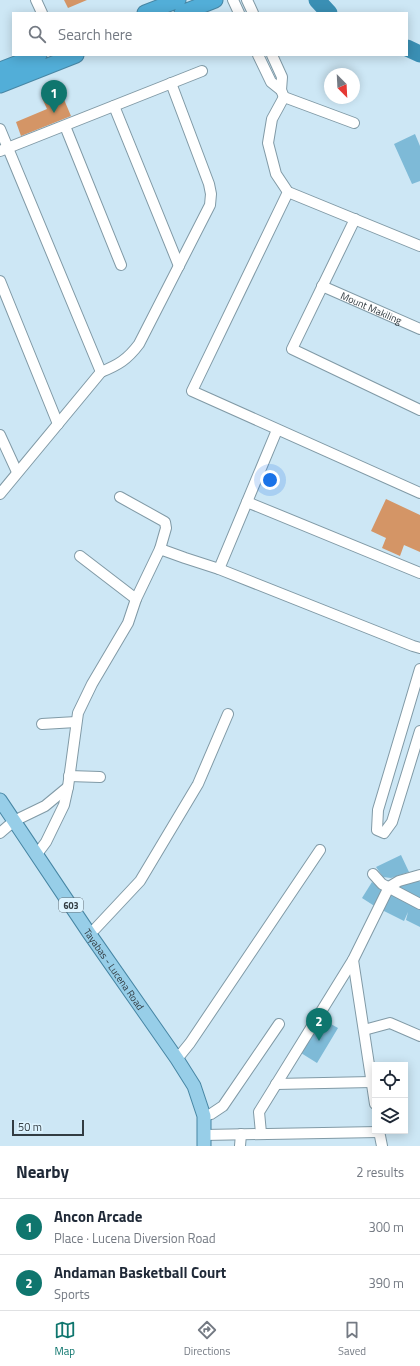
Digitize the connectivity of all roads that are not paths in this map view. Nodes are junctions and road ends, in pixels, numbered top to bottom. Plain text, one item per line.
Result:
1 (36, 0) edge
2 (178, 0) edge
3 (215, 0) edge
4 (233, 0) edge
5 (247, 0) edge
6 (42, 12) edge
7 (148, 12) edge
8 (185, 12) edge
9 (239, 12) edge
10 (253, 12) edge
11 (38, 56) edge
12 (72, 56) edge
13 (258, 56) edge
14 (272, 56) edge
15 (0, 66) edge
16 (22, 69) junction
17 (0, 70) edge
18 (202, 71) dead end
19 (171, 83) junction
20 (0, 85) edge
21 (0, 90) edge
22 (283, 94) junction
23 (114, 106) junction
24 (354, 122) dead end
25 (65, 126) junction
26 (0, 129) edge
27 (4, 150) edge
28 (288, 192) junction
29 (355, 219) junction
30 (420, 246) edge
31 (121, 265) dead end
32 (179, 266) junction
33 (0, 281) edge
34 (322, 286) junction
35 (420, 329) edge
36 (101, 372) junction
37 (420, 410) edge
38 (58, 424) junction
39 (277, 430) junction
40 (0, 435) edge
41 (17, 472) junction
42 (420, 493) edge
43 (0, 494) edge
44 (120, 497) dead end
45 (247, 502) junction
46 (160, 549) junction
47 (80, 556) dead end
48 (219, 569) junction
49 (420, 573) edge
50 (136, 600) junction
51 (420, 648) edge
52 (420, 668) edge
53 (228, 714) dead end
54 (76, 722) junction
55 (42, 724) dead end
56 (420, 731) edge
57 (69, 776) junction
58 (100, 777) dead end
59 (68, 787) junction
60 (0, 800) edge
61 (14, 821) junction
62 (0, 833) edge
63 (320, 850) dead end
64 (37, 854) junction
65 (373, 874) dead end
66 (420, 875) edge
67 (390, 887) junction
68 (420, 904) edge
69 (90, 933) junction
70 (352, 960) junction
71 (279, 1024) dead end
72 (364, 1030) junction
73 (420, 1036) edge
74 (177, 1059) junction
75 (372, 1082) joint
76 (276, 1084) junction
77 (204, 1116) junction
78 (372, 1132) edge
79 (261, 1133) junction
80 (241, 1134) junction
81 (379, 1134) edge
82 (204, 1141) edge
83 (240, 1146) edge
84 (382, 1146) edge

1 - 6 street
2 - 7 highway
3 - 8 highway
4 - 9 street
5 - 10 street
11 - 16 highway
12 - 16 highway
13 - 22 street
14 - 22 street
15 - 16 highway
16 - 17 highway
16 - 20 highway
16 - 21 highway
18 - 19 street
19 - 23 street
19 - 32 street
22 - 24 street
22 - 28 street
23 - 25 street
23 - 32 street
25 - 27 street
25 - 31 street
26 - 27 street
27 - 36 street
28 - 29 street
28 - 39 street
29 - 30 street
29 - 34 street
32 - 36 street
33 - 38 street
34 - 35 street, Mount Makiling
34 - 37 street
36 - 38 street
38 - 41 street
39 - 42 street
39 - 45 street
40 - 41 street
41 - 43 street
44 - 46 street
45 - 48 street
45 - 49 street
46 - 48 street
46 - 50 street
47 - 50 street
48 - 51 street
50 - 54 street
52 - 56 street
53 - 69 street
54 - 55 street
54 - 57 street
57 - 58 street
57 - 59 street
59 - 61 street
59 - 64 street
60 - 61 main road, Tayabas - Lucena Road / 603
61 - 62 street
61 - 64 main road, Tayabas - Lucena Road / 603
63 - 74 street
64 - 69 main road, Tayabas - Lucena Road / 603
65 - 67 street
66 - 67 street
67 - 68 street
67 - 70 street
69 - 74 main road, Tayabas - Lucena Road / 603
70 - 72 street
70 - 76 street
71 - 77 street
72 - 73 street
72 - 75 street
74 - 77 main road, Tayabas - Lucena Road / 603
75 - 76 street
76 - 79 street
77 - 82 main road, Tayabas - Lucena Road / 603
78 - 79 street
79 - 80 street
80 - 82 street
80 - 83 street
81 - 84 street

